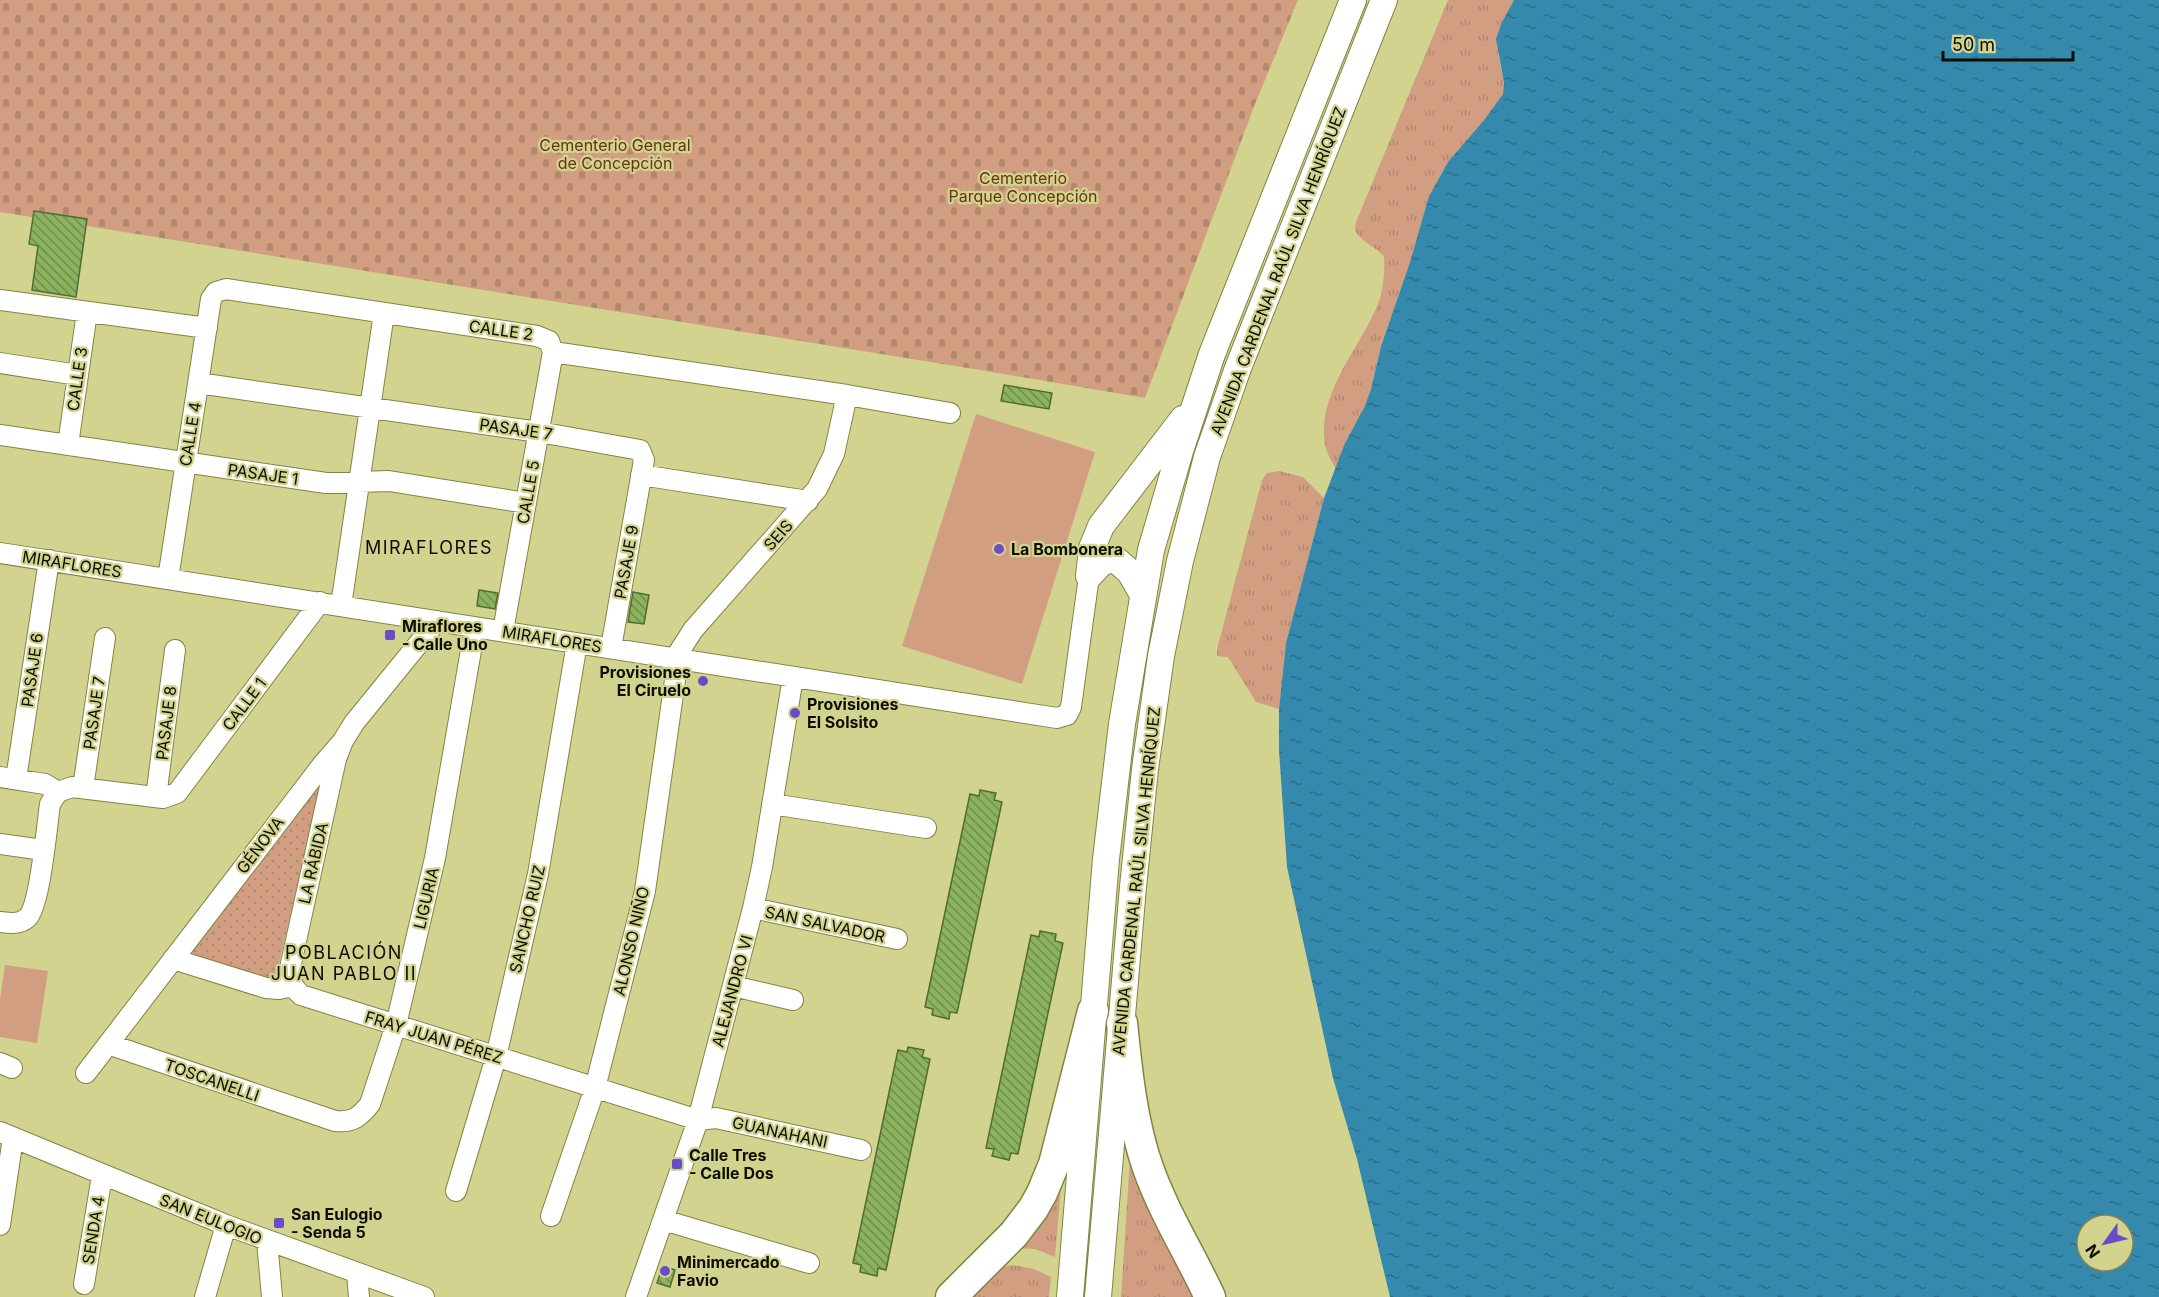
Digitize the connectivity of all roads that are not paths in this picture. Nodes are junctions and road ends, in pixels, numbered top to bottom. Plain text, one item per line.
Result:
1 (1353, 0) edge
2 (1384, 0) edge
3 (216, 292) joint
4 (0, 300) edge
5 (87, 312) junction
6 (384, 313) junction
7 (207, 328) junction
8 (553, 352) junction
9 (0, 363) edge
10 (78, 375) junction
11 (198, 382) junction
12 (848, 395) junction
13 (1196, 402) junction
14 (370, 408) junction
15 (950, 413) dead end
16 (539, 432) junction
17 (0, 435) edge
18 (68, 446) junction
19 (186, 463) junction
20 (641, 475) junction
21 (358, 482) junction
22 (808, 501) junction
23 (526, 502) junction
24 (0, 553) edge
25 (49, 560) junction
26 (1089, 576) junction
27 (168, 579) junction
28 (1142, 593) junction
29 (320, 602) junction
30 (341, 606) junction
31 (437, 621) junction
32 (475, 627) junction
33 (503, 631) junction
34 (105, 638) dead end
35 (577, 643) junction
36 (611, 648) junction
37 (175, 650) dead end
38 (677, 658) junction
39 (793, 677) junction
40 (343, 741) junction
41 (8, 778) edge
42 (83, 788) junction
43 (58, 792) junction
44 (160, 797) junction
45 (772, 804) junction
46 (926, 828) dead end
47 (0, 844) edge
48 (43, 850) junction
49 (753, 908) junction
50 (0, 924) edge
51 (897, 939) dead end
52 (173, 959) junction
53 (293, 986) junction
54 (734, 986) junction
55 (793, 1000) dead end
56 (1093, 1011) junction
57 (1122, 1023) junction
58 (396, 1025) junction
59 (108, 1044) junction
60 (496, 1057) junction
61 (86, 1073) dead end
62 (596, 1088) junction
63 (317, 1115) joint
64 (698, 1120) junction
65 (7, 1135) edge
66 (861, 1150) dead end
67 (102, 1176) junction
68 (456, 1191) dead end
69 (551, 1216) dead end
70 (663, 1220) junction
71 (0, 1225) edge
72 (226, 1225) junction
73 (267, 1241) junction
74 (809, 1263) dead end
75 (357, 1273) junction
76 (84, 1284) dead end
77 (205, 1297) edge
78 (272, 1297) edge
79 (359, 1297) edge
80 (424, 1297) edge
81 (636, 1297) edge
82 (951, 1297) edge
83 (1070, 1297) edge
84 (1098, 1297) edge
85 (1210, 1297) edge

1 - 13 main road, AVENIDA CARDENAL RAÚL SILVA HENRÍQUEZ
2 - 57 main road, AVENIDA CARDENAL RAÚL SILVA HENRÍQUEZ
3 - 6 street, CALLE 2
3 - 7 street, CALLE 4
4 - 5 street
5 - 7 street
5 - 10 street, CALLE 3
6 - 8 street, CALLE 2
6 - 14 street
7 - 11 street, CALLE 4
8 - 12 street, CALLE 2
8 - 16 street, CALLE 5
9 - 10 street
10 - 18 street, CALLE 3
11 - 14 street, PASAJE 7
11 - 19 street, CALLE 4
12 - 15 street, CALLE 2
12 - 22 street, SEIS
13 - 26 main road
13 - 28 main road, AVENIDA CARDENAL RAÚL SILVA HENRÍQUEZ
14 - 16 street, PASAJE 7
14 - 21 street
16 - 20 street, PASAJE 7
16 - 23 street, CALLE 5
17 - 18 street, PASAJE 1
18 - 19 street, PASAJE 1
19 - 21 street, PASAJE 1
19 - 27 street, CALLE 4
20 - 22 street
20 - 36 street, PASAJE 9
21 - 23 street, PASAJE 1
21 - 30 street
22 - 38 street, SEIS
23 - 33 street, CALLE 5
24 - 25 street, MIRAFLORES
25 - 27 street, MIRAFLORES
25 - 41 street, PASAJE 6
26 - 28 main road
26 - 39 street, MIRAFLORES
27 - 29 street, MIRAFLORES
28 - 56 main road, AVENIDA CARDENAL RAÚL SILVA HENRÍQUEZ
29 - 30 street, MIRAFLORES
29 - 44 street, CALLE 1
30 - 31 street, MIRAFLORES
31 - 32 street, MIRAFLORES
31 - 40 street, GÉNOVA
32 - 33 street, MIRAFLORES
32 - 58 street, LIGURIA
33 - 35 street, MIRAFLORES
34 - 42 street, PASAJE 7
35 - 36 street, MIRAFLORES
35 - 60 street, SANCHO RUIZ
36 - 38 street, MIRAFLORES
37 - 44 street, PASAJE 8
38 - 39 street, MIRAFLORES
38 - 62 street, ALONSO NIÑO
39 - 45 street, ALEJANDRO VI
40 - 52 street, GÉNOVA
40 - 53 street, LA RÁBIDA
41 - 43 street
42 - 43 street
42 - 44 street
43 - 48 street
45 - 46 street
45 - 49 street, ALEJANDRO VI
47 - 48 street
48 - 50 street
49 - 51 street, SAN SALVADOR
49 - 54 street, ALEJANDRO VI
52 - 53 street
52 - 59 street, GÉNOVA
53 - 58 street, FRAY JUAN PÉREZ
54 - 55 street
54 - 64 street, ALEJANDRO VI
56 - 82 highway
56 - 83 main road, AVENIDA CARDENAL RAÚL SILVA HENRÍQUEZ
57 - 84 main road, AVENIDA CARDENAL RAÚL SILVA HENRÍQUEZ
57 - 85 highway
58 - 60 street, FRAY JUAN PÉREZ
58 - 63 street, LIGURIA
59 - 61 street, GÉNOVA
59 - 63 street, TOSCANELLI
60 - 62 street, FRAY JUAN PÉREZ
60 - 68 street, SANCHO RUIZ
62 - 64 street, FRAY JUAN PÉREZ
62 - 69 street, ALONSO NIÑO
64 - 66 street, GUANAHANI
64 - 70 street, ALEJANDRO VI
65 - 67 street, SAN EULOGIO
65 - 71 street
67 - 72 street, SAN EULOGIO
67 - 76 street, SENDA 4
70 - 74 street
70 - 81 street, ALEJANDRO VI
72 - 73 street, SAN EULOGIO
72 - 77 street
73 - 75 street, SAN EULOGIO
73 - 78 street
75 - 79 street
75 - 80 street, SAN EULOGIO

